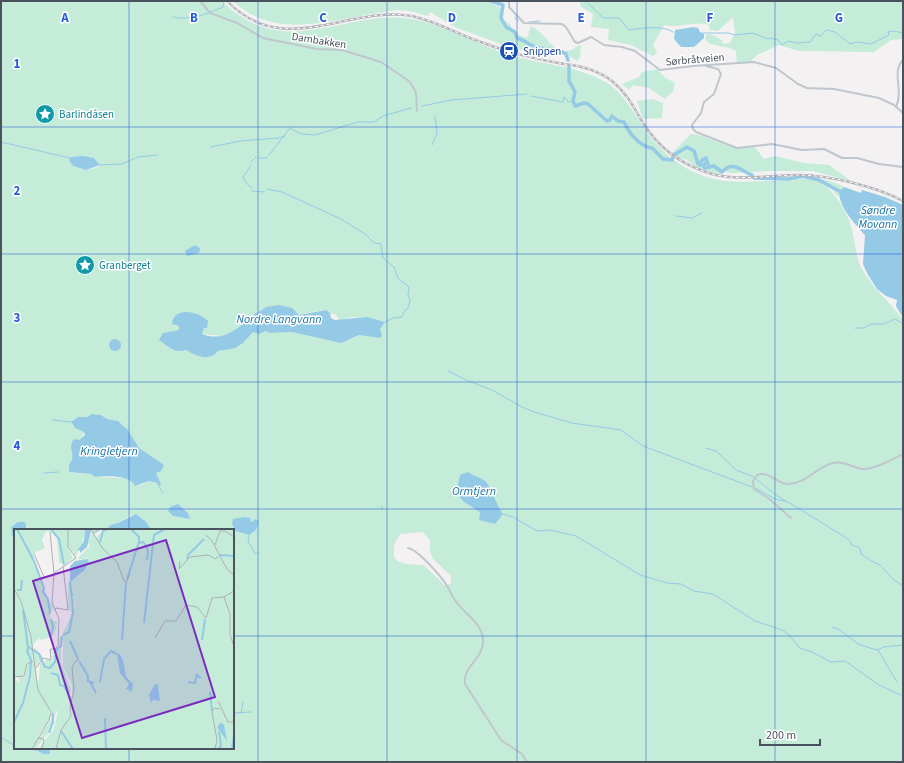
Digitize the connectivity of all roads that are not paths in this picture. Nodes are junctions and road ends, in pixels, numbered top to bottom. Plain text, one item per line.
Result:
1 (200, 1) edge
2 (509, 1) edge
3 (903, 60) edge
4 (705, 65) junction
5 (896, 107) junction
6 (417, 111) dead end
7 (903, 113) edge
8 (903, 167) edge
9 (903, 454) edge
10 (791, 518) dead end
11 (408, 548) dead end
12 (527, 762) edge

1 - 6 street, Dambakken
2 - 4 street, Sørbråtveien
3 - 5 street
4 - 5 street, Sørbråtveien
4 - 8 street
5 - 7 street, Sørbråtveien
9 - 10 street
11 - 12 street

